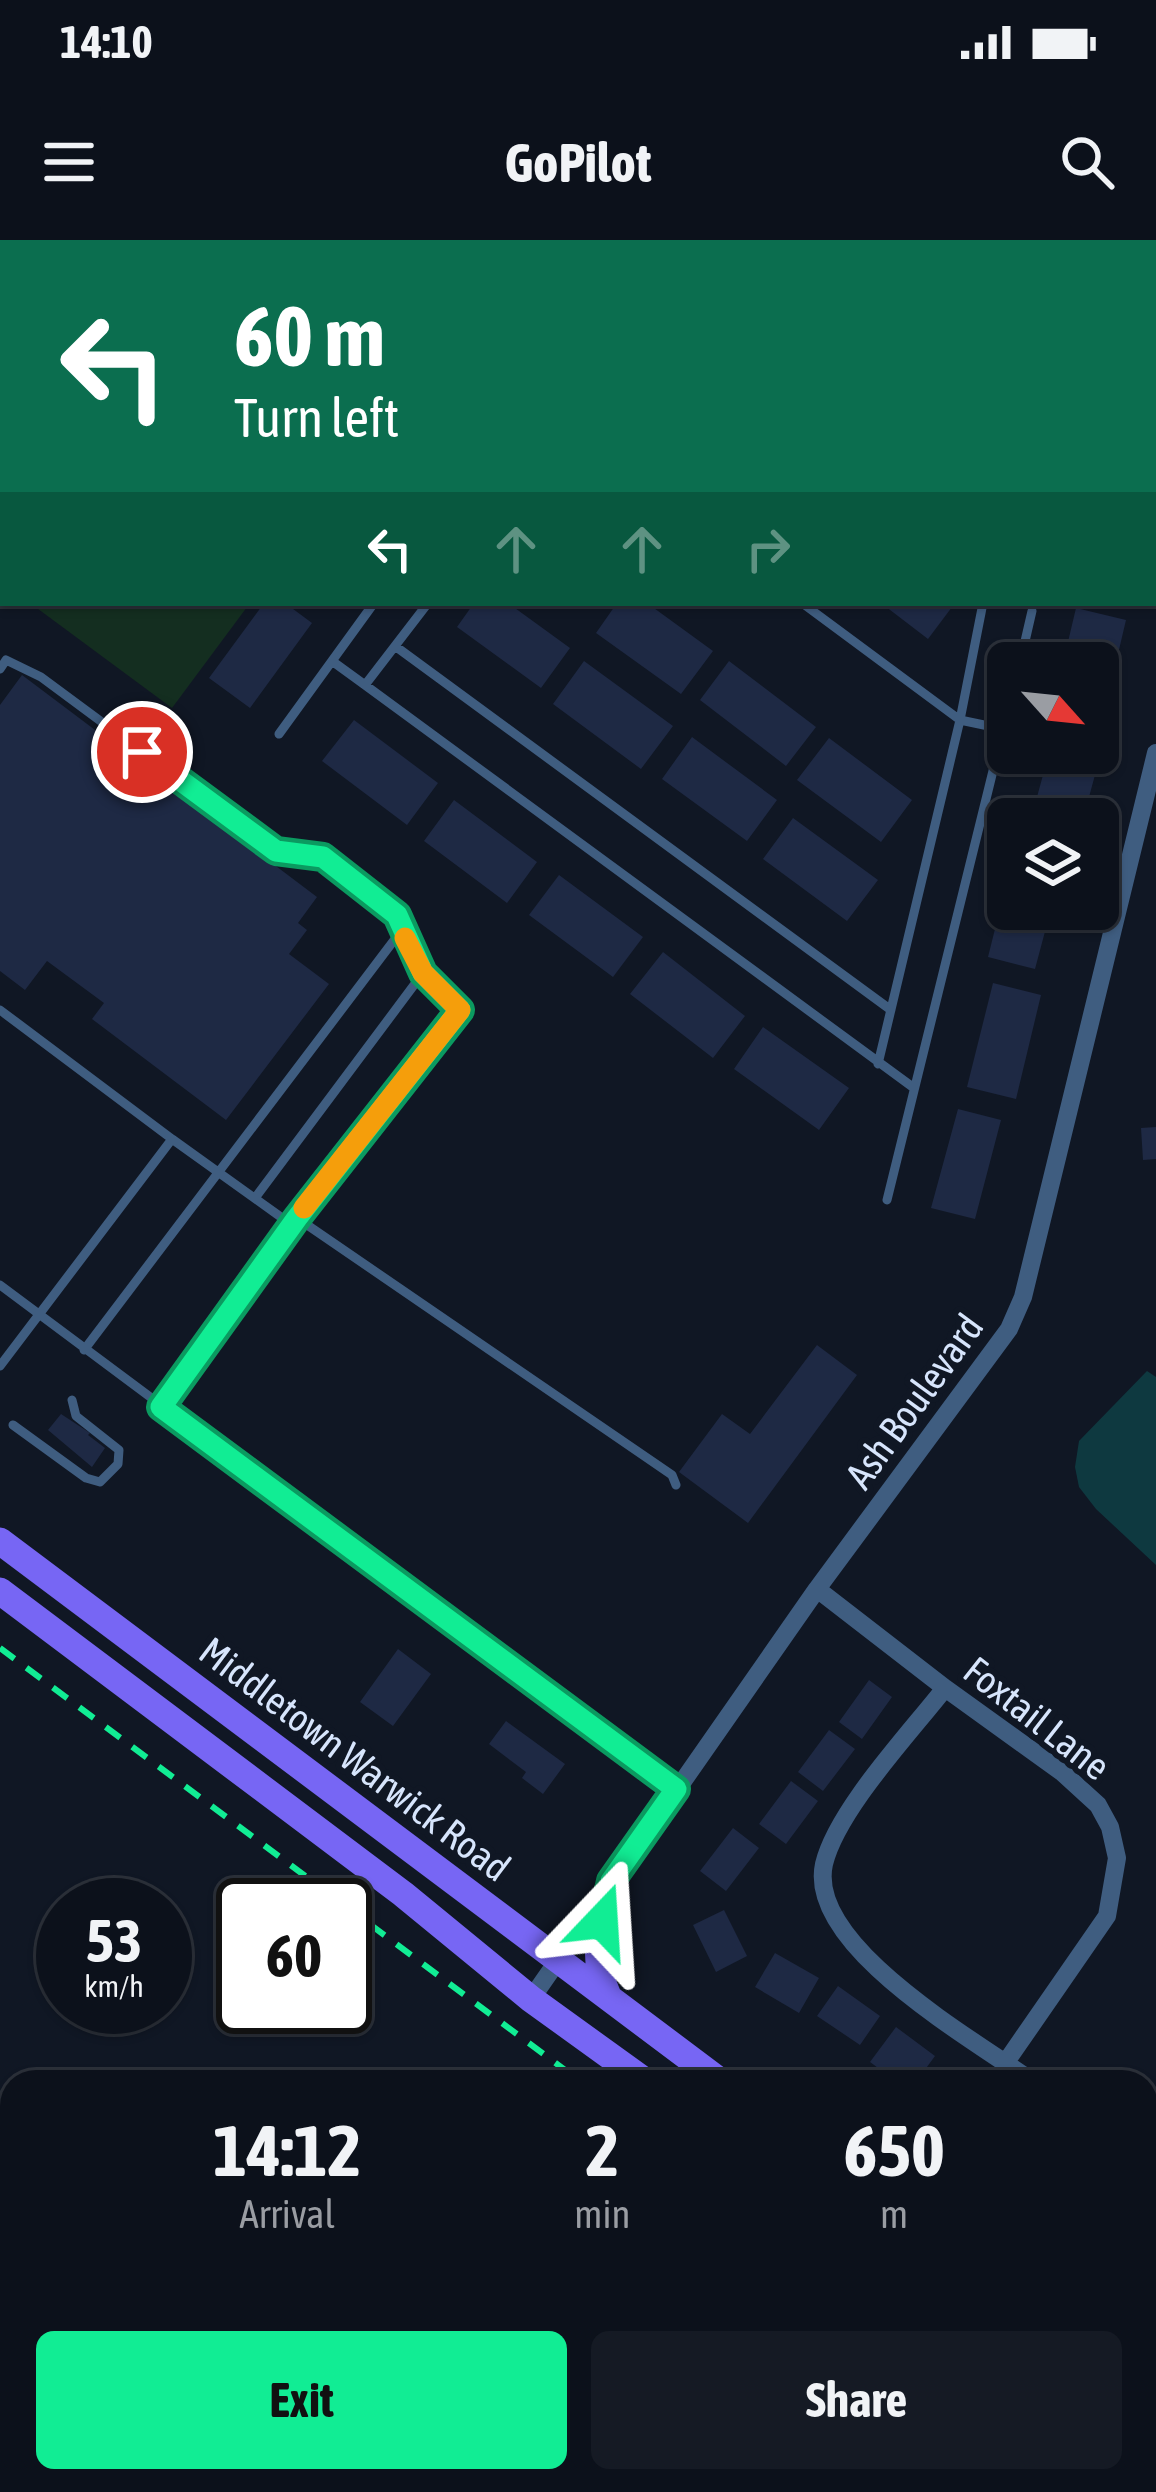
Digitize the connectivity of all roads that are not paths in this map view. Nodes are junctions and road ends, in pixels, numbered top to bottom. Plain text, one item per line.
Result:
1 (372, 606) edge
2 (426, 606) edge
3 (806, 606) edge
4 (982, 606) edge
5 (1032, 611) dead end
6 (1025, 642) edge
7 (395, 646) junction
8 (332, 661) junction
9 (2, 663) edge
10 (365, 685) junction
11 (961, 720) junction
12 (987, 725) edge
13 (279, 734) dead end
14 (1156, 752) edge
15 (993, 774) edge
16 (401, 931) junction
17 (423, 973) junction
18 (0, 1010) edge
19 (891, 1010) junction
20 (878, 1064) junction
21 (914, 1088) junction
22 (172, 1139) junction
23 (217, 1171) junction
24 (255, 1198) junction
25 (886, 1200) dead end
26 (294, 1221) junction
27 (0, 1286) edge
28 (38, 1315) junction
29 (84, 1350) junction
30 (0, 1366) edge
31 (72, 1400) dead end
32 (161, 1407) junction
33 (14, 1425) dead end
34 (676, 1485) dead end
35 (0, 1541) edge
36 (817, 1589) junction
37 (0, 1591) edge
38 (945, 1688) junction
39 (676, 1789) junction
40 (611, 1881) junction
41 (556, 1960) junction
42 (531, 1999) junction
43 (610, 2000) junction
44 (1006, 2062) junction
45 (629, 2070) edge
46 (705, 2070) edge
47 (1017, 2070) edge

1 - 8 lane
2 - 7 lane
3 - 11 lane
4 - 11 lane
5 - 6 lane
7 - 10 lane
7 - 19 lane
8 - 10 lane
8 - 13 lane
9 - 16 lane
10 - 20 lane
11 - 12 lane
11 - 19 lane
14 - 36 street, Ash Boulevard
15 - 21 lane
16 - 17 lane
16 - 23 lane
17 - 24 lane
17 - 26 lane
18 - 22 lane
19 - 20 lane
20 - 21 lane
21 - 25 lane
22 - 23 lane
22 - 28 lane
23 - 24 lane
23 - 29 lane
24 - 26 lane
26 - 32 lane
26 - 34 lane
27 - 28 lane
28 - 29 lane
28 - 30 lane
29 - 32 lane
31 - 33 lane
32 - 39 lane
35 - 41 main road, Middletown Warwick Road
36 - 38 street, Foxtail Lane
36 - 39 street, Ash Boulevard
37 - 42 main road
38 - 44 street, Foxtail Lane
38 - 44 street
39 - 40 street, Ash Boulevard
40 - 41 street, Ash Boulevard
40 - 43 main road
41 - 42 street, Ash Boulevard
41 - 43 main road, Middletown Warwick Road
42 - 45 main road
43 - 46 main road, Middletown Warwick Road
44 - 47 street

